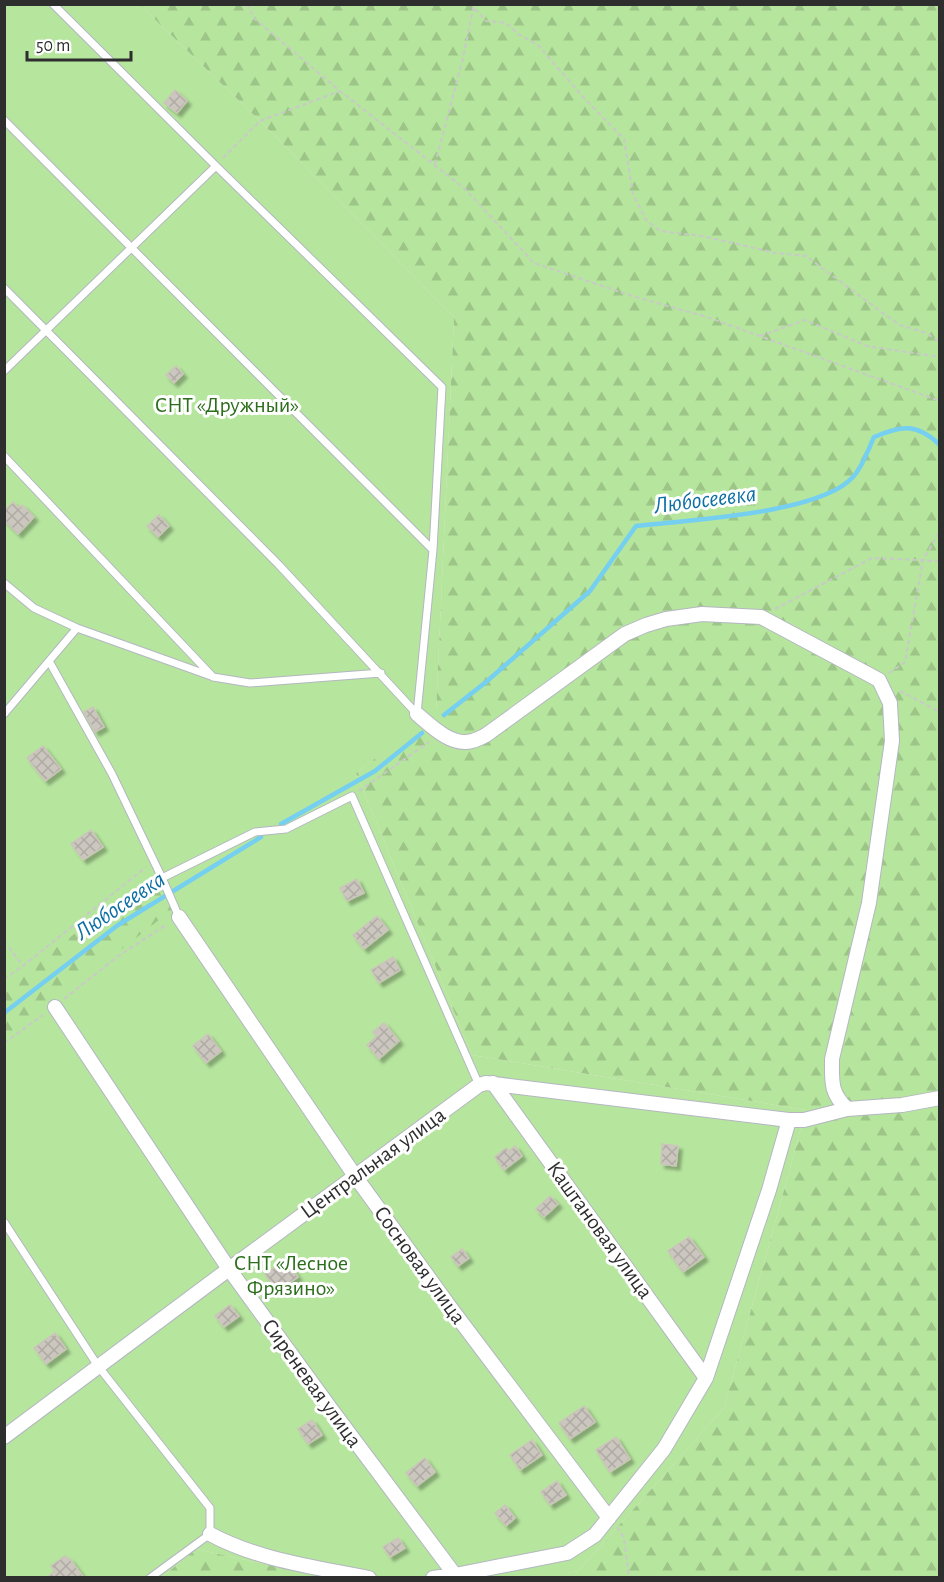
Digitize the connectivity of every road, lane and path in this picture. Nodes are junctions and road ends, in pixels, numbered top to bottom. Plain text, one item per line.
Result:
1 (53, 4) edge
2 (247, 4) edge
3 (474, 4) edge
4 (475, 9) junction
5 (340, 91) junction
6 (4, 120) edge
7 (435, 165) junction
8 (216, 166) junction
9 (133, 248) junction
10 (4, 288) edge
11 (46, 330) junction
12 (760, 336) junction
13 (939, 342) edge
14 (939, 357) edge
15 (4, 371) edge
16 (939, 401) edge
17 (4, 456) edge
18 (939, 531) edge
19 (433, 550) junction
20 (924, 560) junction
21 (939, 561) edge
22 (4, 583) edge
23 (761, 617) junction
24 (77, 628) junction
25 (49, 662) junction
26 (381, 673) junction
27 (213, 677) junction
28 (879, 680) junction
29 (899, 691) dead end
30 (939, 712) edge
31 (4, 714) edge
32 (417, 714) junction
33 (441, 734) junction
34 (352, 796) junction
35 (153, 861) junction
36 (162, 878) junction
37 (179, 917) junction
38 (4, 941) edge
39 (23, 966) junction
40 (4, 979) edge
41 (55, 1007) junction
42 (4, 1043) edge
43 (486, 1084) junction
44 (939, 1098) edge
45 (847, 1109) junction
46 (789, 1120) junction
47 (355, 1176) junction
48 (4, 1222) edge
49 (229, 1269) junction
50 (98, 1366) junction
51 (706, 1378) junction
52 (4, 1437) edge
53 (609, 1518) junction
54 (210, 1534) junction
55 (455, 1575) junction
56 (150, 1578) edge
57 (369, 1578) edge
58 (433, 1578) edge
59 (629, 1578) edge

1 - 8 lane
2 - 5 path
3 - 4 path
4 - 7 path
4 - 13 path
5 - 7 path
5 - 8 path
6 - 9 lane
7 - 12 path
8 - 9 lane
8 - 19 lane
9 - 11 lane
9 - 19 lane
10 - 11 lane
11 - 15 lane
11 - 26 lane
12 - 14 path
12 - 16 path
17 - 27 lane
18 - 20 path
19 - 32 lane
20 - 21 path
20 - 23 path
20 - 28 path
22 - 24 lane
23 - 28 street
23 - 33 street
24 - 25 lane
24 - 27 lane
25 - 31 lane
25 - 35 lane
26 - 27 lane
26 - 32 lane
28 - 45 street
29 - 30 path
32 - 33 street
33 - 34 path
34 - 36 lane
34 - 43 lane
35 - 36 lane
35 - 39 path
36 - 37 lane
37 - 41 path
37 - 47 street, Сосновая улица
38 - 39 path
39 - 40 path
41 - 42 path
41 - 49 street, Сиреневая улица
43 - 46 street
43 - 47 street, Центральная улица
43 - 51 street, Каштановая улица
44 - 45 street
45 - 46 street
46 - 51 street
47 - 49 street, Центральная улица
47 - 53 street, Сосновая улица
48 - 50 lane
49 - 50 street, Центральная улица
49 - 55 street, Сиреневая улица
50 - 52 street, Центральная улица
50 - 54 lane
51 - 53 street
53 - 55 street
53 - 59 path
54 - 56 lane
54 - 57 street
55 - 58 street

